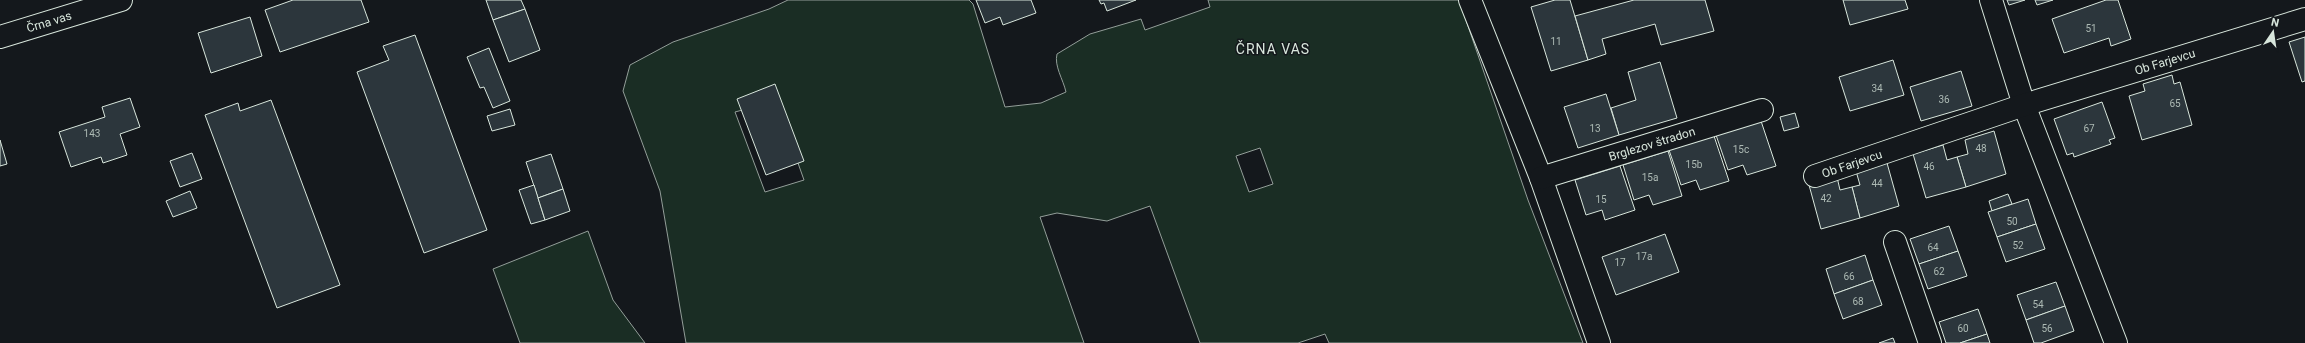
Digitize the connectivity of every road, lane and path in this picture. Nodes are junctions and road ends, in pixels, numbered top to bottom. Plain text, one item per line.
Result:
1 (121, 0) edge
2 (1470, 0) edge
3 (1991, 0) edge
4 (2305, 19) edge
5 (0, 37) edge
6 (2024, 105) junction
7 (1762, 110) dead end
8 (1815, 176) dead end
9 (1541, 178) junction
10 (1895, 242) dead end
11 (1599, 343) edge
12 (1930, 343) edge
13 (2116, 343) edge

1 - 5 street, Črna vas
2 - 9 street
3 - 6 street
4 - 6 street, Ob Farjevcu
6 - 8 street, Ob Farjevcu
6 - 13 street
7 - 9 street, Brglezov štradon
9 - 11 street
10 - 12 street

